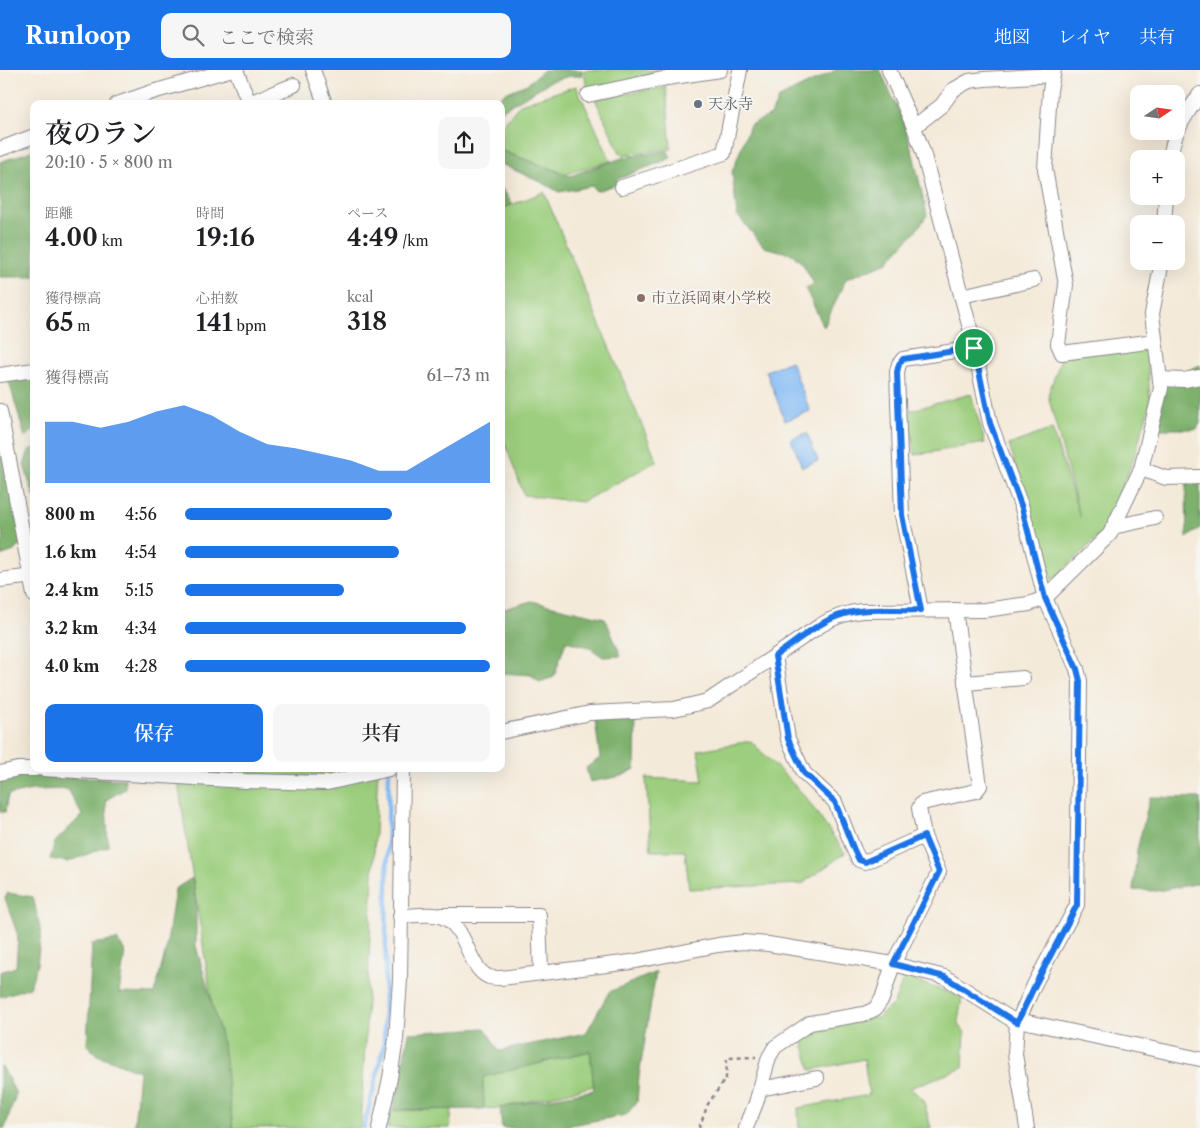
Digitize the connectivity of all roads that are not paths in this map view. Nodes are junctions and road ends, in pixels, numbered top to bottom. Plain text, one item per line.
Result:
1 (229, 70) edge
2 (236, 70) edge
3 (314, 70) edge
4 (720, 70) edge
5 (740, 70) edge
6 (889, 70) edge
7 (1054, 72) edge
8 (294, 85) dead end
9 (1200, 94) edge
10 (588, 95) dead end
11 (129, 100) edge
12 (248, 100) edge
13 (256, 100) edge
14 (324, 100) edge
15 (914, 127) junction
16 (30, 138) edge
17 (0, 149) edge
18 (1171, 150) edge
19 (622, 188) dead end
20 (1160, 270) edge
21 (1034, 280) dead end
22 (961, 296) junction
23 (1155, 341) junction
24 (974, 348) junction
25 (30, 371) edge
26 (0, 375) edge
27 (1200, 377) edge
28 (1160, 379) junction
29 (0, 411) edge
30 (1141, 469) junction
31 (1200, 478) edge
32 (1155, 518) dead end
33 (1113, 527) junction
34 (30, 566) edge
35 (30, 576) edge
36 (0, 580) edge
37 (1045, 598) junction
38 (921, 610) junction
39 (955, 610) junction
40 (775, 656) junction
41 (1023, 678) dead end
42 (965, 683) junction
43 (505, 731) edge
44 (30, 769) edge
45 (110, 772) edge
46 (376, 772) edge
47 (403, 772) edge
48 (0, 773) edge
49 (924, 836) junction
50 (438, 915) junction
51 (400, 916) junction
52 (893, 964) junction
53 (541, 973) junction
54 (1018, 1021) junction
55 (1200, 1059) edge
56 (817, 1078) dead end
57 (760, 1089) junction
58 (379, 1128) edge
59 (746, 1128) edge
60 (1027, 1128) edge

1 - 11 street
2 - 12 street
3 - 14 street
4 - 10 street
5 - 19 street
6 - 15 street
7 - 15 street
7 - 23 street
8 - 13 street
9 - 18 street
15 - 22 street
16 - 17 street
20 - 23 street
21 - 22 street
22 - 24 street
23 - 28 street
24 - 37 street
24 - 38 street
25 - 26 street
27 - 28 street
28 - 30 street
29 - 34 street
30 - 31 street
30 - 33 street
32 - 33 street
33 - 37 street
35 - 36 street
37 - 39 street
37 - 54 street
38 - 39 street
38 - 40 street
39 - 42 street
40 - 43 street
40 - 49 street
41 - 42 street
42 - 49 street
44 - 48 street
45 - 46 street
47 - 51 street
49 - 52 street
50 - 51 street
50 - 53 street
50 - 53 street
51 - 58 street
52 - 53 street
52 - 54 street
52 - 57 street
54 - 55 street
54 - 60 street
56 - 57 street
57 - 59 street

